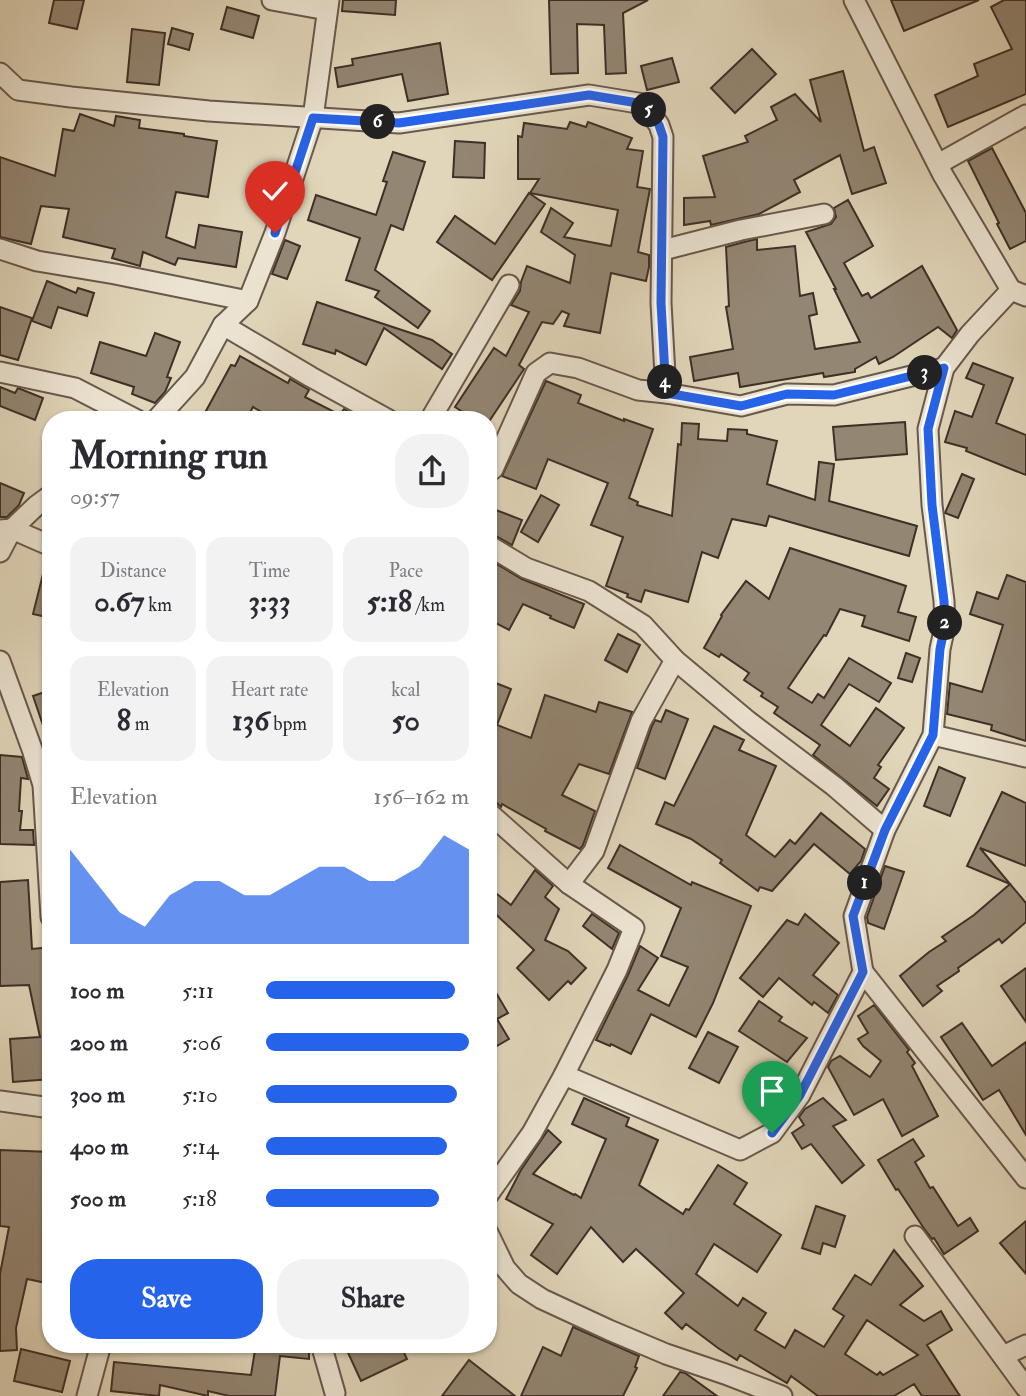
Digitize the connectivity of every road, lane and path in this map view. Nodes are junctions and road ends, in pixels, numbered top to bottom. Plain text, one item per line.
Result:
1 (272, 0) edge
2 (854, 0) edge
3 (328, 5) edge
4 (0, 73) edge
5 (1026, 115) edge
6 (313, 118) junction
7 (938, 164) junction
8 (824, 214) dead end
9 (0, 249) edge
10 (663, 250) junction
11 (509, 285) dead end
12 (1018, 293) edge
13 (248, 301) junction
14 (223, 325) junction
15 (944, 368) junction
16 (0, 372) edge
17 (666, 393) junction
18 (120, 411) edge
19 (164, 411) edge
20 (373, 411) edge
21 (435, 411) edge
22 (497, 457) edge
23 (42, 502) edge
24 (6, 529) edge
25 (42, 543) edge
26 (497, 550) edge
27 (0, 552) edge
28 (675, 660) junction
29 (0, 661) edge
30 (933, 735) junction
31 (1026, 757) edge
32 (42, 773) edge
33 (497, 820) edge
34 (885, 830) junction
35 (569, 884) junction
36 (863, 972) junction
37 (564, 1075) junction
38 (0, 1101) edge
39 (42, 1107) edge
40 (1026, 1178) edge
41 (497, 1182) edge
42 (915, 1236) dead end
43 (497, 1252) edge
44 (1026, 1345) edge
45 (100, 1353) edge
46 (324, 1353) edge
47 (1003, 1356) junction
48 (1026, 1388) edge
49 (335, 1393) dead end
50 (88, 1396) edge
51 (782, 1396) edge

1 - 3 street
2 - 7 street
3 - 6 street
4 - 6 street
5 - 7 street
6 - 10 street
6 - 13 street
7 - 12 street
8 - 10 street
9 - 13 street
10 - 17 street
11 - 21 street
12 - 15 street
13 - 14 street
14 - 19 street
14 - 20 street
15 - 17 street
15 - 30 street
16 - 18 street
17 - 22 street
23 - 24 street
24 - 25 street
24 - 27 street
26 - 28 street
28 - 34 street
28 - 35 street
29 - 32 street
30 - 31 street
30 - 34 street
33 - 35 street
34 - 36 street
35 - 37 street
36 - 37 street
36 - 40 street
37 - 41 street
38 - 39 street
42 - 47 street
43 - 51 street
44 - 47 street
45 - 50 street
46 - 49 street
47 - 48 street

